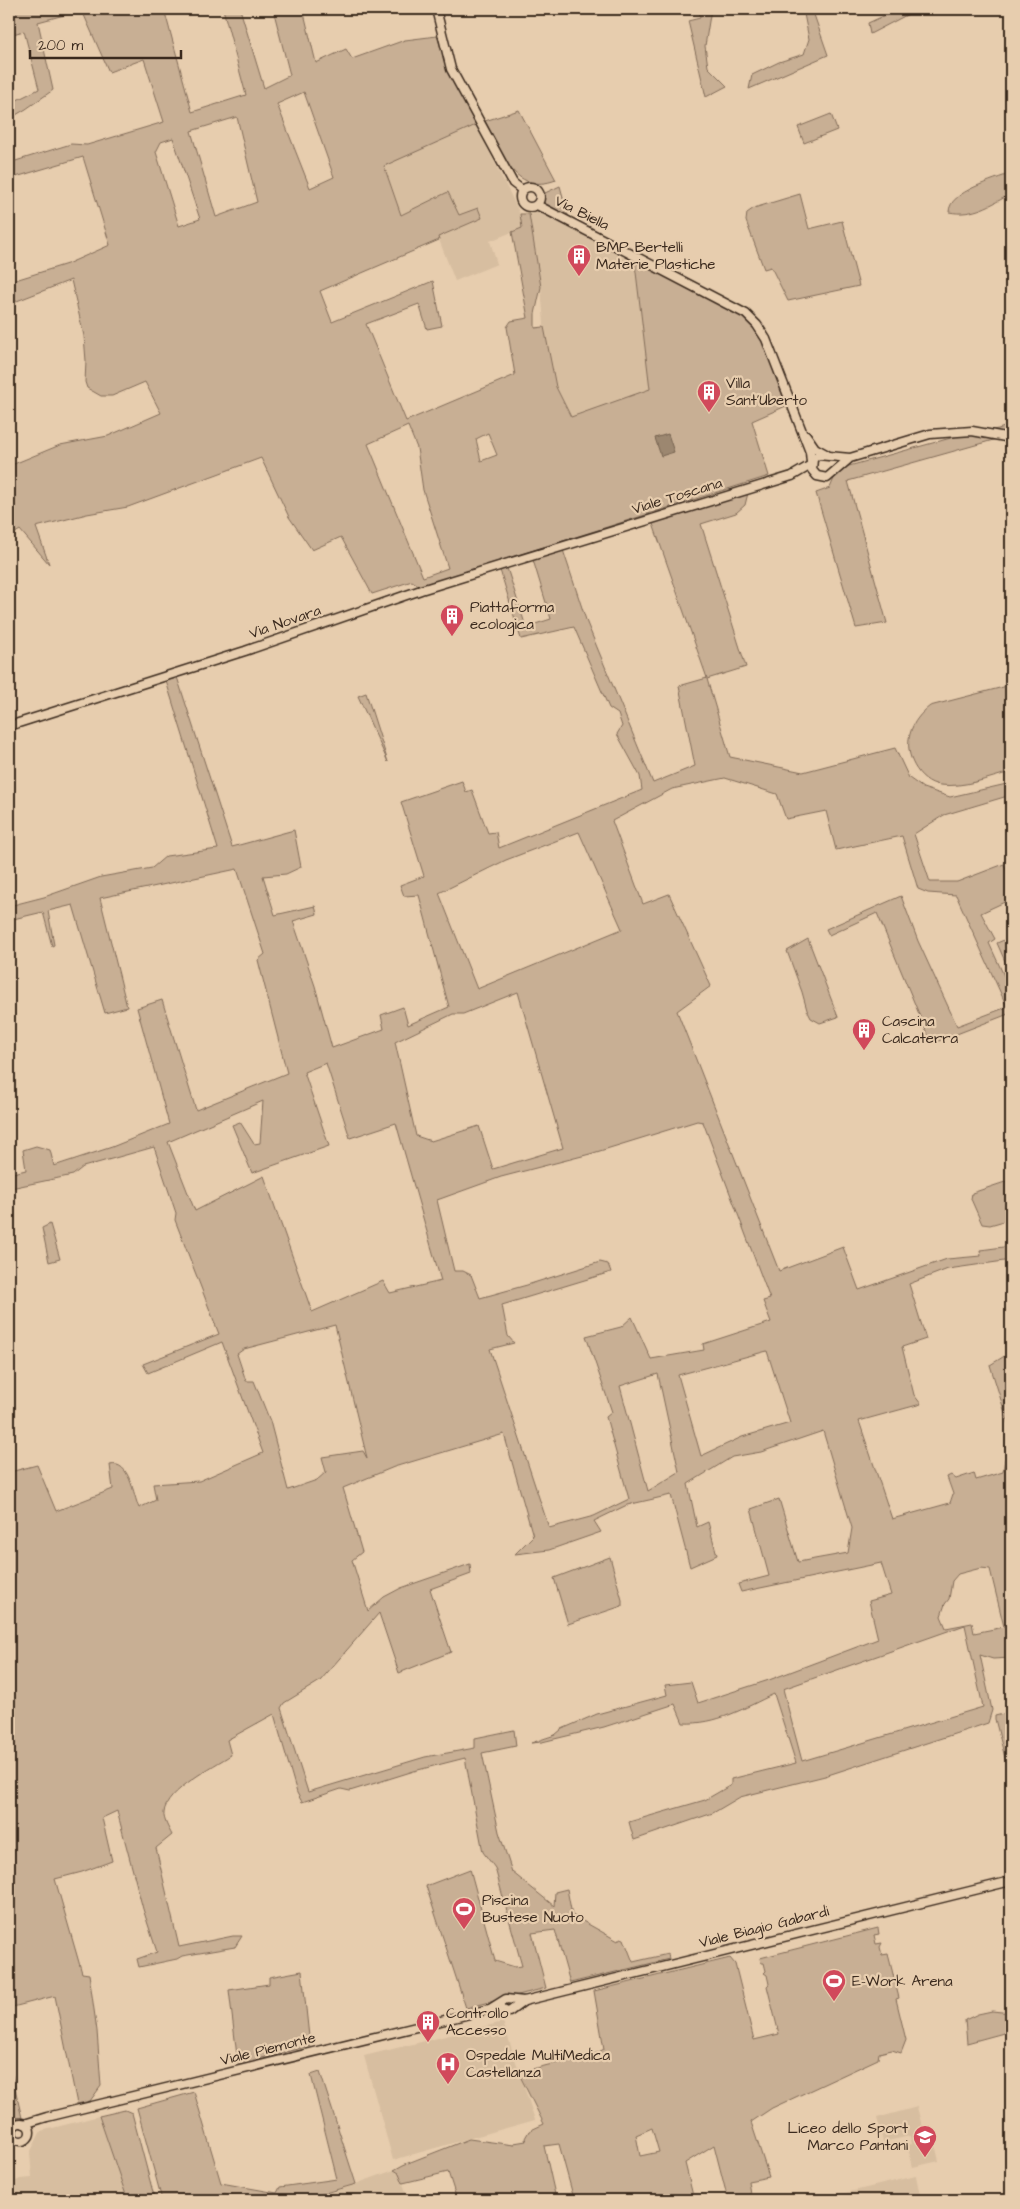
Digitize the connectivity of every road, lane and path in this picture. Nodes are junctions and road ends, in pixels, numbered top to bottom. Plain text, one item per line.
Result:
1 (436, 9) edge
2 (522, 190) junction
3 (537, 204) junction
4 (797, 423) junction
5 (1011, 438) edge
6 (828, 455) junction
7 (850, 458) junction
8 (811, 464) junction
9 (835, 470) junction
10 (792, 476) junction
11 (817, 476) junction
12 (571, 544) joint
13 (9, 726) edge
14 (1011, 1881) edge
15 (513, 2004) junction
16 (503, 2005) junction
17 (52, 2116) junction
18 (24, 2124) junction
19 (12, 2127) edge
20 (30, 2134) junction
21 (12, 2138) edge

1 - 2 street
2 - 3 street
2 - 3 street
3 - 4 street, Via Biella
4 - 6 street, Via Biella
4 - 8 street, Via Biella
5 - 7 street, Viale Toscana
6 - 7 street, Viale Toscana
6 - 8 street, Viale Toscana
6 - 9 street
7 - 9 street, Viale Toscana
8 - 10 street, Viale Toscana
8 - 11 street
9 - 11 street, Viale Toscana
10 - 11 street, Viale Toscana
10 - 12 street, Viale Toscana
12 - 13 street, Via Novara
14 - 15 street, Viale Biagio Gabardi
15 - 16 street
15 - 16 street
16 - 17 street, Viale Piemonte
17 - 18 street, Viale Piemonte
17 - 20 street, Viale Piemonte
18 - 19 street
18 - 20 street
19 - 21 street
20 - 21 street

